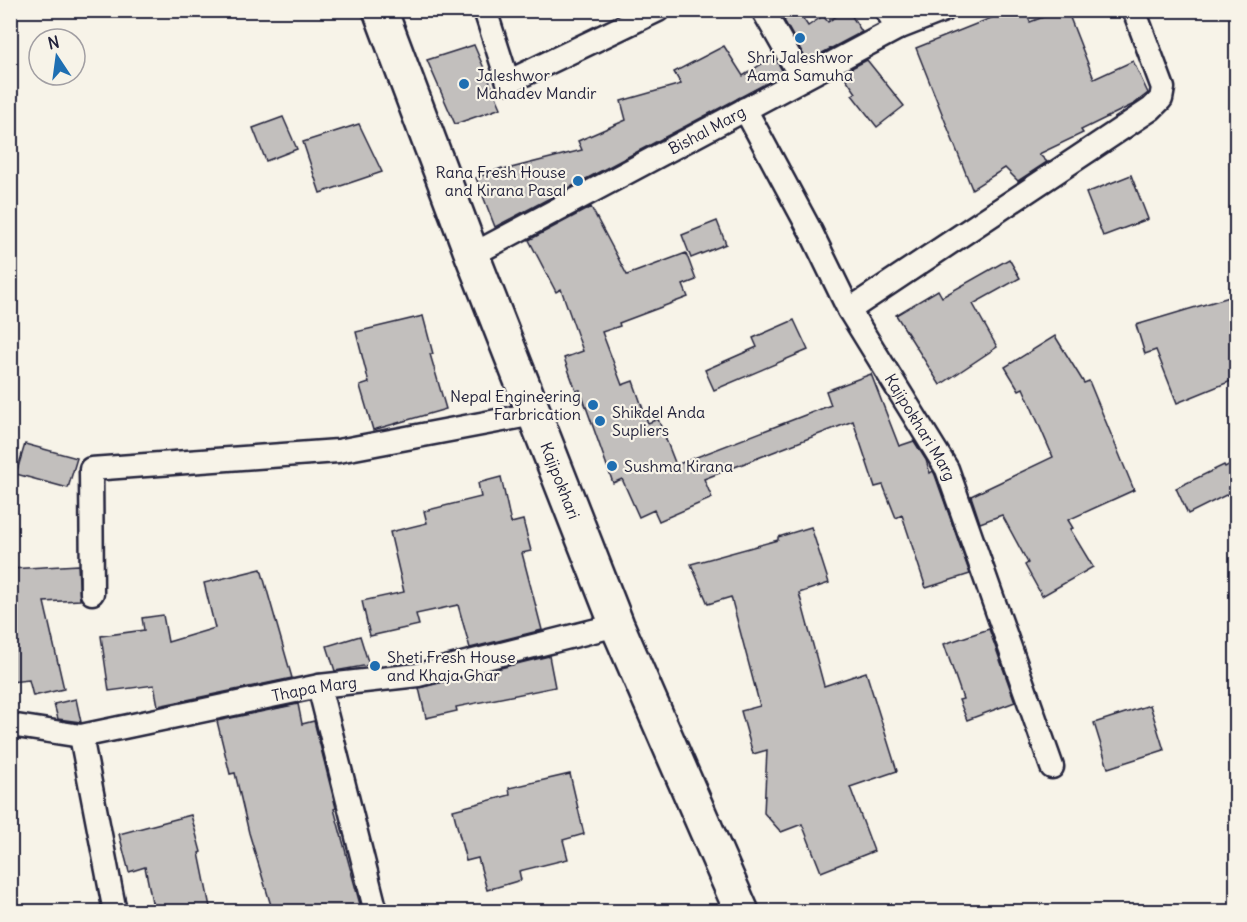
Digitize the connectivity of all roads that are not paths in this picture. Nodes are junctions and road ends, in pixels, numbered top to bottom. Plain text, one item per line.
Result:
1 (381, 10) edge
2 (485, 10) edge
3 (658, 10) edge
4 (763, 10) edge
5 (944, 10) edge
6 (1134, 10) edge
7 (892, 19) edge
8 (802, 79) junction
9 (745, 109) junction
10 (472, 255) junction
11 (849, 310) junction
12 (534, 414) junction
13 (92, 593) dead end
14 (617, 625) junction
15 (318, 686) junction
16 (10, 725) edge
17 (81, 736) junction
18 (1052, 767) dead end
19 (115, 912) edge
20 (376, 912) edge
21 (742, 912) edge

1 - 10 main road, Kajipokhari
2 - 3 street
4 - 8 street
5 - 7 street, Bishal Marg
6 - 11 street
7 - 8 street, Bishal Marg
8 - 9 street, Bishal Marg
9 - 10 street, Bishal Marg
9 - 11 street, Kajipokhari Marg
10 - 12 main road, Kajipokhari
11 - 18 street, Kajipokhari Marg
12 - 13 street
12 - 14 main road, Kajipokhari
14 - 15 street, Thapa Marg
14 - 21 main road, Kajipokhari
15 - 17 street, Thapa Marg
15 - 20 street
16 - 17 street, Thapa Marg
17 - 19 street

